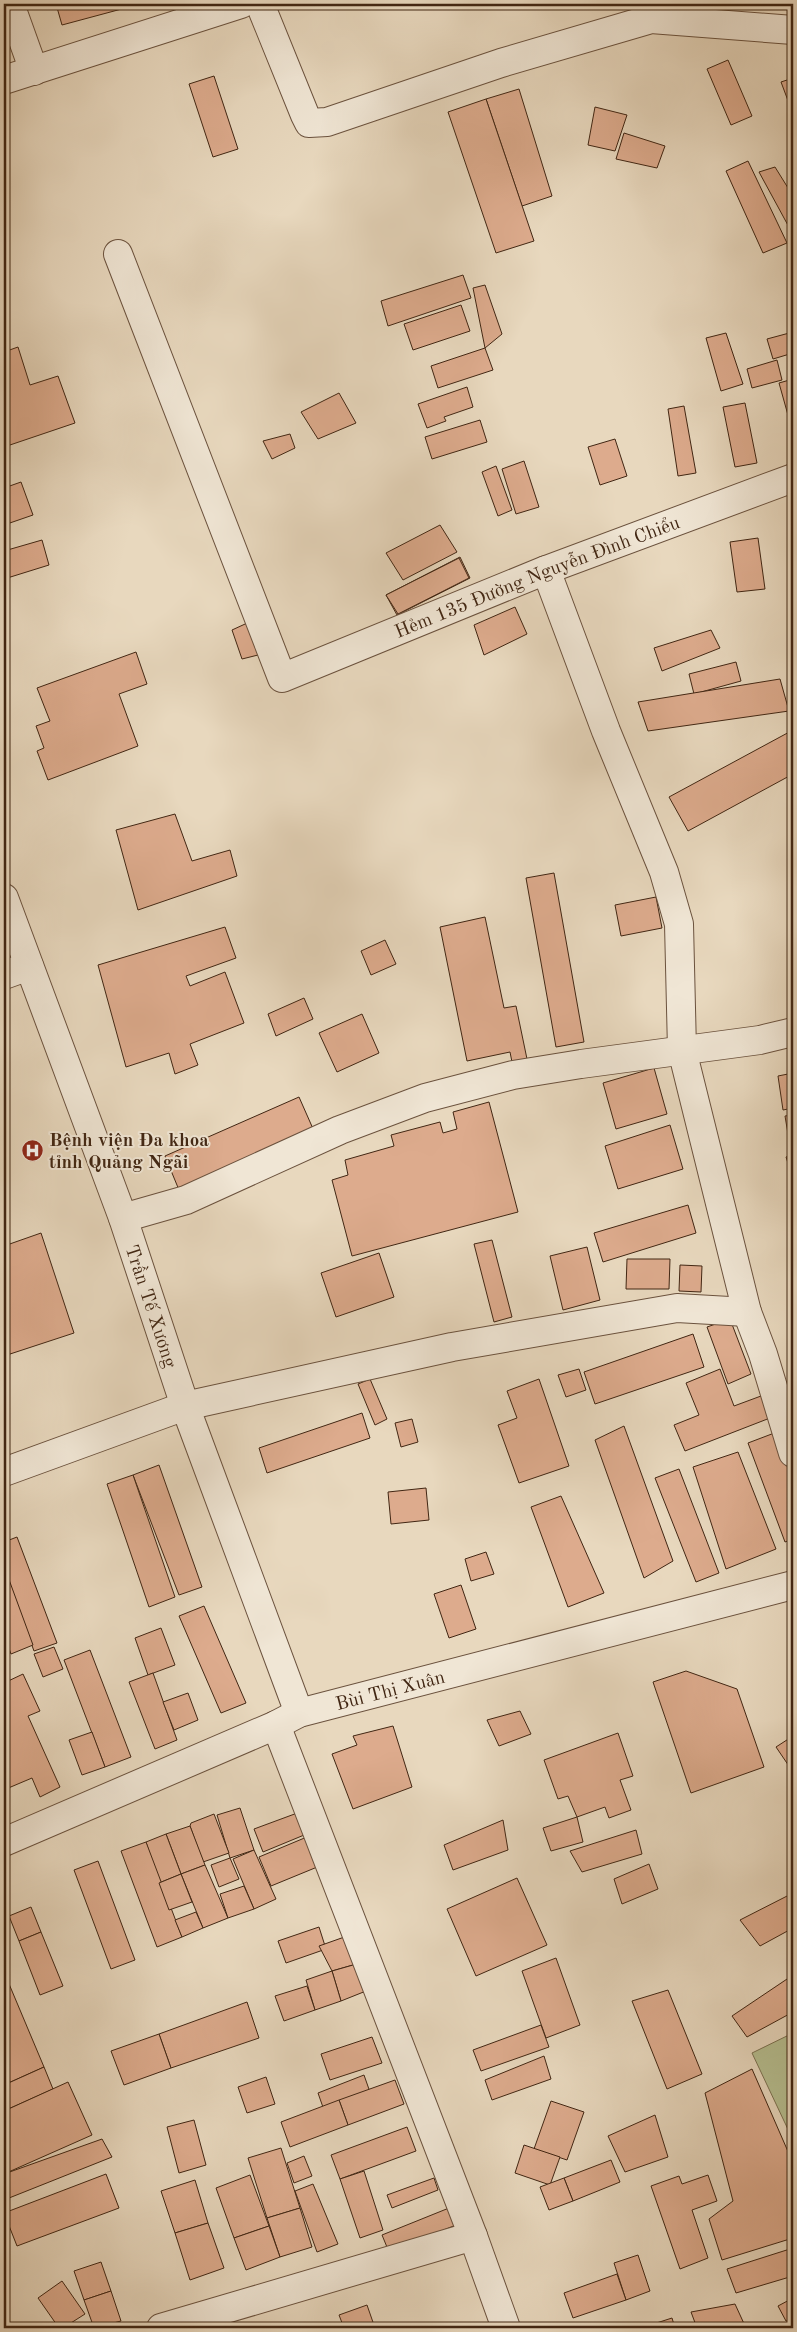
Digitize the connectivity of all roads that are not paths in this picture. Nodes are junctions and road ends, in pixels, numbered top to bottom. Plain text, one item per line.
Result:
1 (10, 4) edge
2 (241, 4) edge
3 (260, 4) edge
4 (649, 11) edge
5 (793, 30) edge
6 (34, 71) junction
7 (4, 80) edge
8 (118, 254) dead end
9 (793, 478) edge
10 (546, 570) junction
11 (4, 898) edge
12 (16, 971) edge
13 (793, 1032) edge
14 (682, 1050) junction
15 (124, 1218) junction
16 (746, 1312) junction
17 (185, 1406) junction
18 (793, 1453) edge
19 (4, 1472) edge
20 (793, 1585) edge
21 (288, 1719) junction
22 (4, 1842) edge
23 (473, 2236) junction
24 (161, 2328) edge
25 (506, 2328) edge

1 - 6 street
2 - 6 street
3 - 4 street
4 - 5 street
6 - 7 street
8 - 10 street, Hẻm 135 Đường Nguyễn Đình Chiểu
9 - 10 street, Hẻm 135 Đường Nguyễn Đình Chiểu
10 - 14 street
11 - 12 street, Trần Tế Xương
12 - 15 street, Trần Tế Xương
13 - 14 street
14 - 15 street
14 - 16 street
15 - 17 street, Trần Tế Xương
16 - 17 street
16 - 18 street
17 - 19 street
17 - 21 street, Trần Tế Xương
20 - 21 street, Bùi Thị Xuân
21 - 22 street, Bùi Thị Xuân
21 - 23 street, Trần Tế Xương
23 - 24 street
23 - 25 street, Trần Tế Xương

